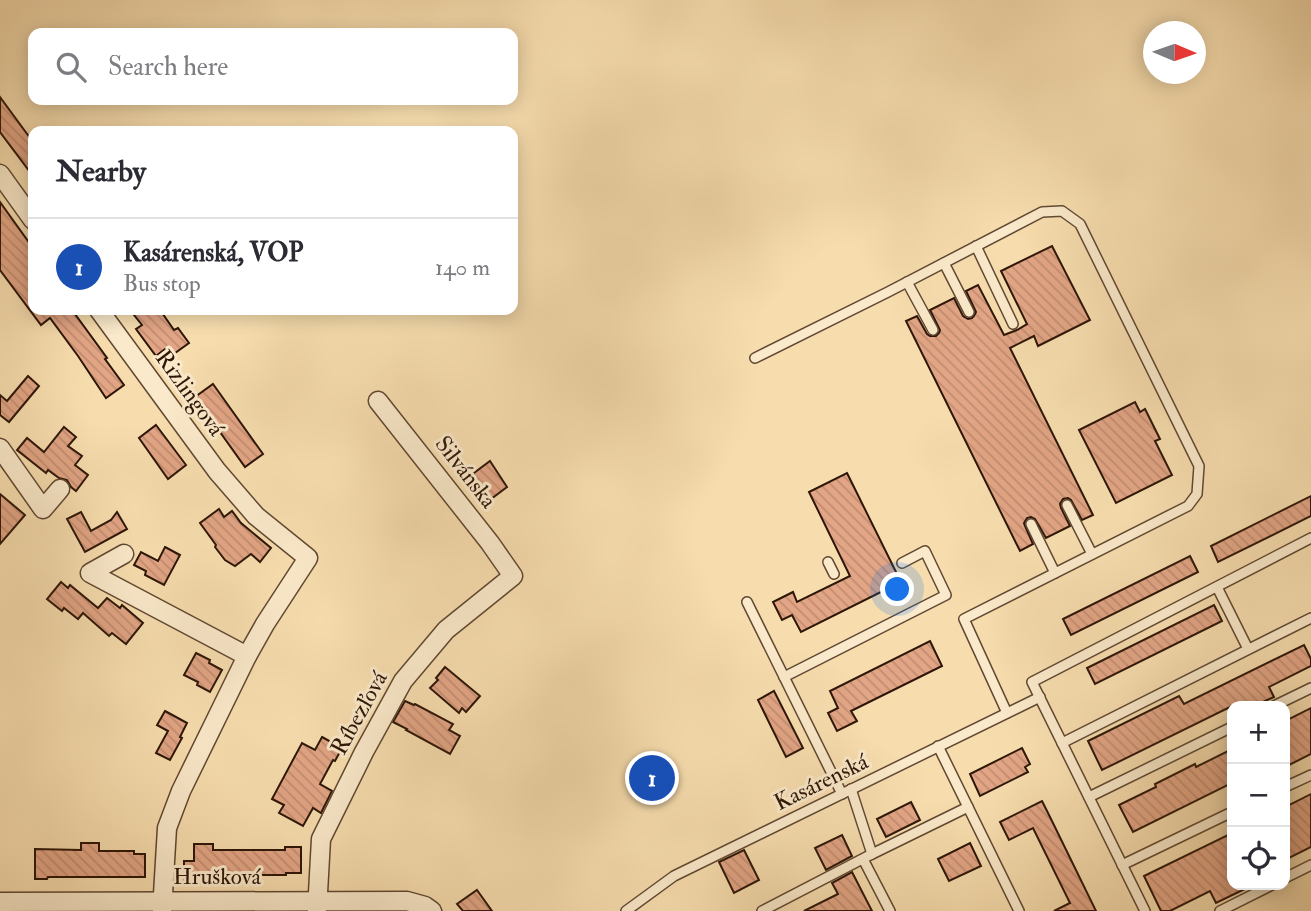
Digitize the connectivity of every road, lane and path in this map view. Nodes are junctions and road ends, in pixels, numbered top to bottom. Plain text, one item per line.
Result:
1 (0, 174) edge
2 (28, 213) edge
3 (976, 246) junction
4 (944, 263) junction
5 (907, 282) junction
6 (969, 312) dead end
7 (103, 315) edge
8 (1013, 324) dead end
9 (933, 330) dead end
10 (755, 358) dead end
11 (378, 401) dead end
12 (0, 448) edge
13 (60, 489) dead end
14 (1067, 505) dead end
15 (1031, 524) dead end
16 (1311, 538) edge
17 (124, 554) dead end
18 (1092, 554) junction
19 (828, 562) dead end
20 (902, 563) dead end
21 (1055, 573) junction
22 (834, 574) dead end
23 (513, 576) joint
24 (1217, 587) junction
25 (747, 602) dead end
26 (1311, 618) edge
27 (1248, 649) junction
28 (247, 656) junction
29 (784, 677) junction
30 (1311, 688) edge
31 (1040, 697) junction
32 (1284, 701) edge
33 (1007, 713) junction
34 (1227, 729) edge
35 (1062, 743) junction
36 (938, 746) junction
37 (1311, 775) edge
38 (1290, 785) edge
39 (852, 789) junction
40 (842, 793) junction
41 (1089, 797) junction
42 (968, 807) junction
43 (1227, 814) edge
44 (868, 857) junction
45 (1122, 865) junction
46 (1311, 865) edge
47 (1290, 876) edge
48 (1262, 890) edge
49 (0, 902) edge
50 (162, 906) edge
51 (317, 906) edge
52 (432, 911) edge
53 (626, 911) edge
54 (762, 911) edge
55 (890, 911) edge
56 (1019, 911) edge
57 (1145, 911) edge
58 (1220, 911) edge

1 - 2 street
3 - 4 lane
3 - 8 lane
3 - 18 lane
4 - 5 lane
4 - 6 lane
5 - 9 lane
5 - 10 lane
7 - 28 street, Rizlingová
11 - 23 street, Silvánska
12 - 13 street
14 - 18 lane
15 - 21 lane
16 - 24 lane
17 - 28 street
18 - 21 lane
19 - 22 lane
20 - 29 lane
21 - 33 lane
23 - 51 street, Ríbezľová
24 - 27 lane
24 - 31 lane
25 - 29 lane
26 - 27 lane
27 - 35 lane
28 - 50 street
29 - 40 lane
30 - 32 lane
31 - 33 lane, Kasárenská
31 - 35 lane
33 - 36 lane, Kasárenská
34 - 41 lane
35 - 41 lane
36 - 39 lane, Kasárenská
36 - 42 lane
37 - 38 lane
39 - 40 lane, Kasárenská
39 - 44 lane
40 - 53 lane, Kasárenská
41 - 45 lane
42 - 44 lane
42 - 56 lane
43 - 45 lane
44 - 54 lane
44 - 55 lane
45 - 57 lane
46 - 47 lane
48 - 58 lane
49 - 50 street, Hrušková
50 - 51 street, Hrušková
51 - 52 street, Hrušková

